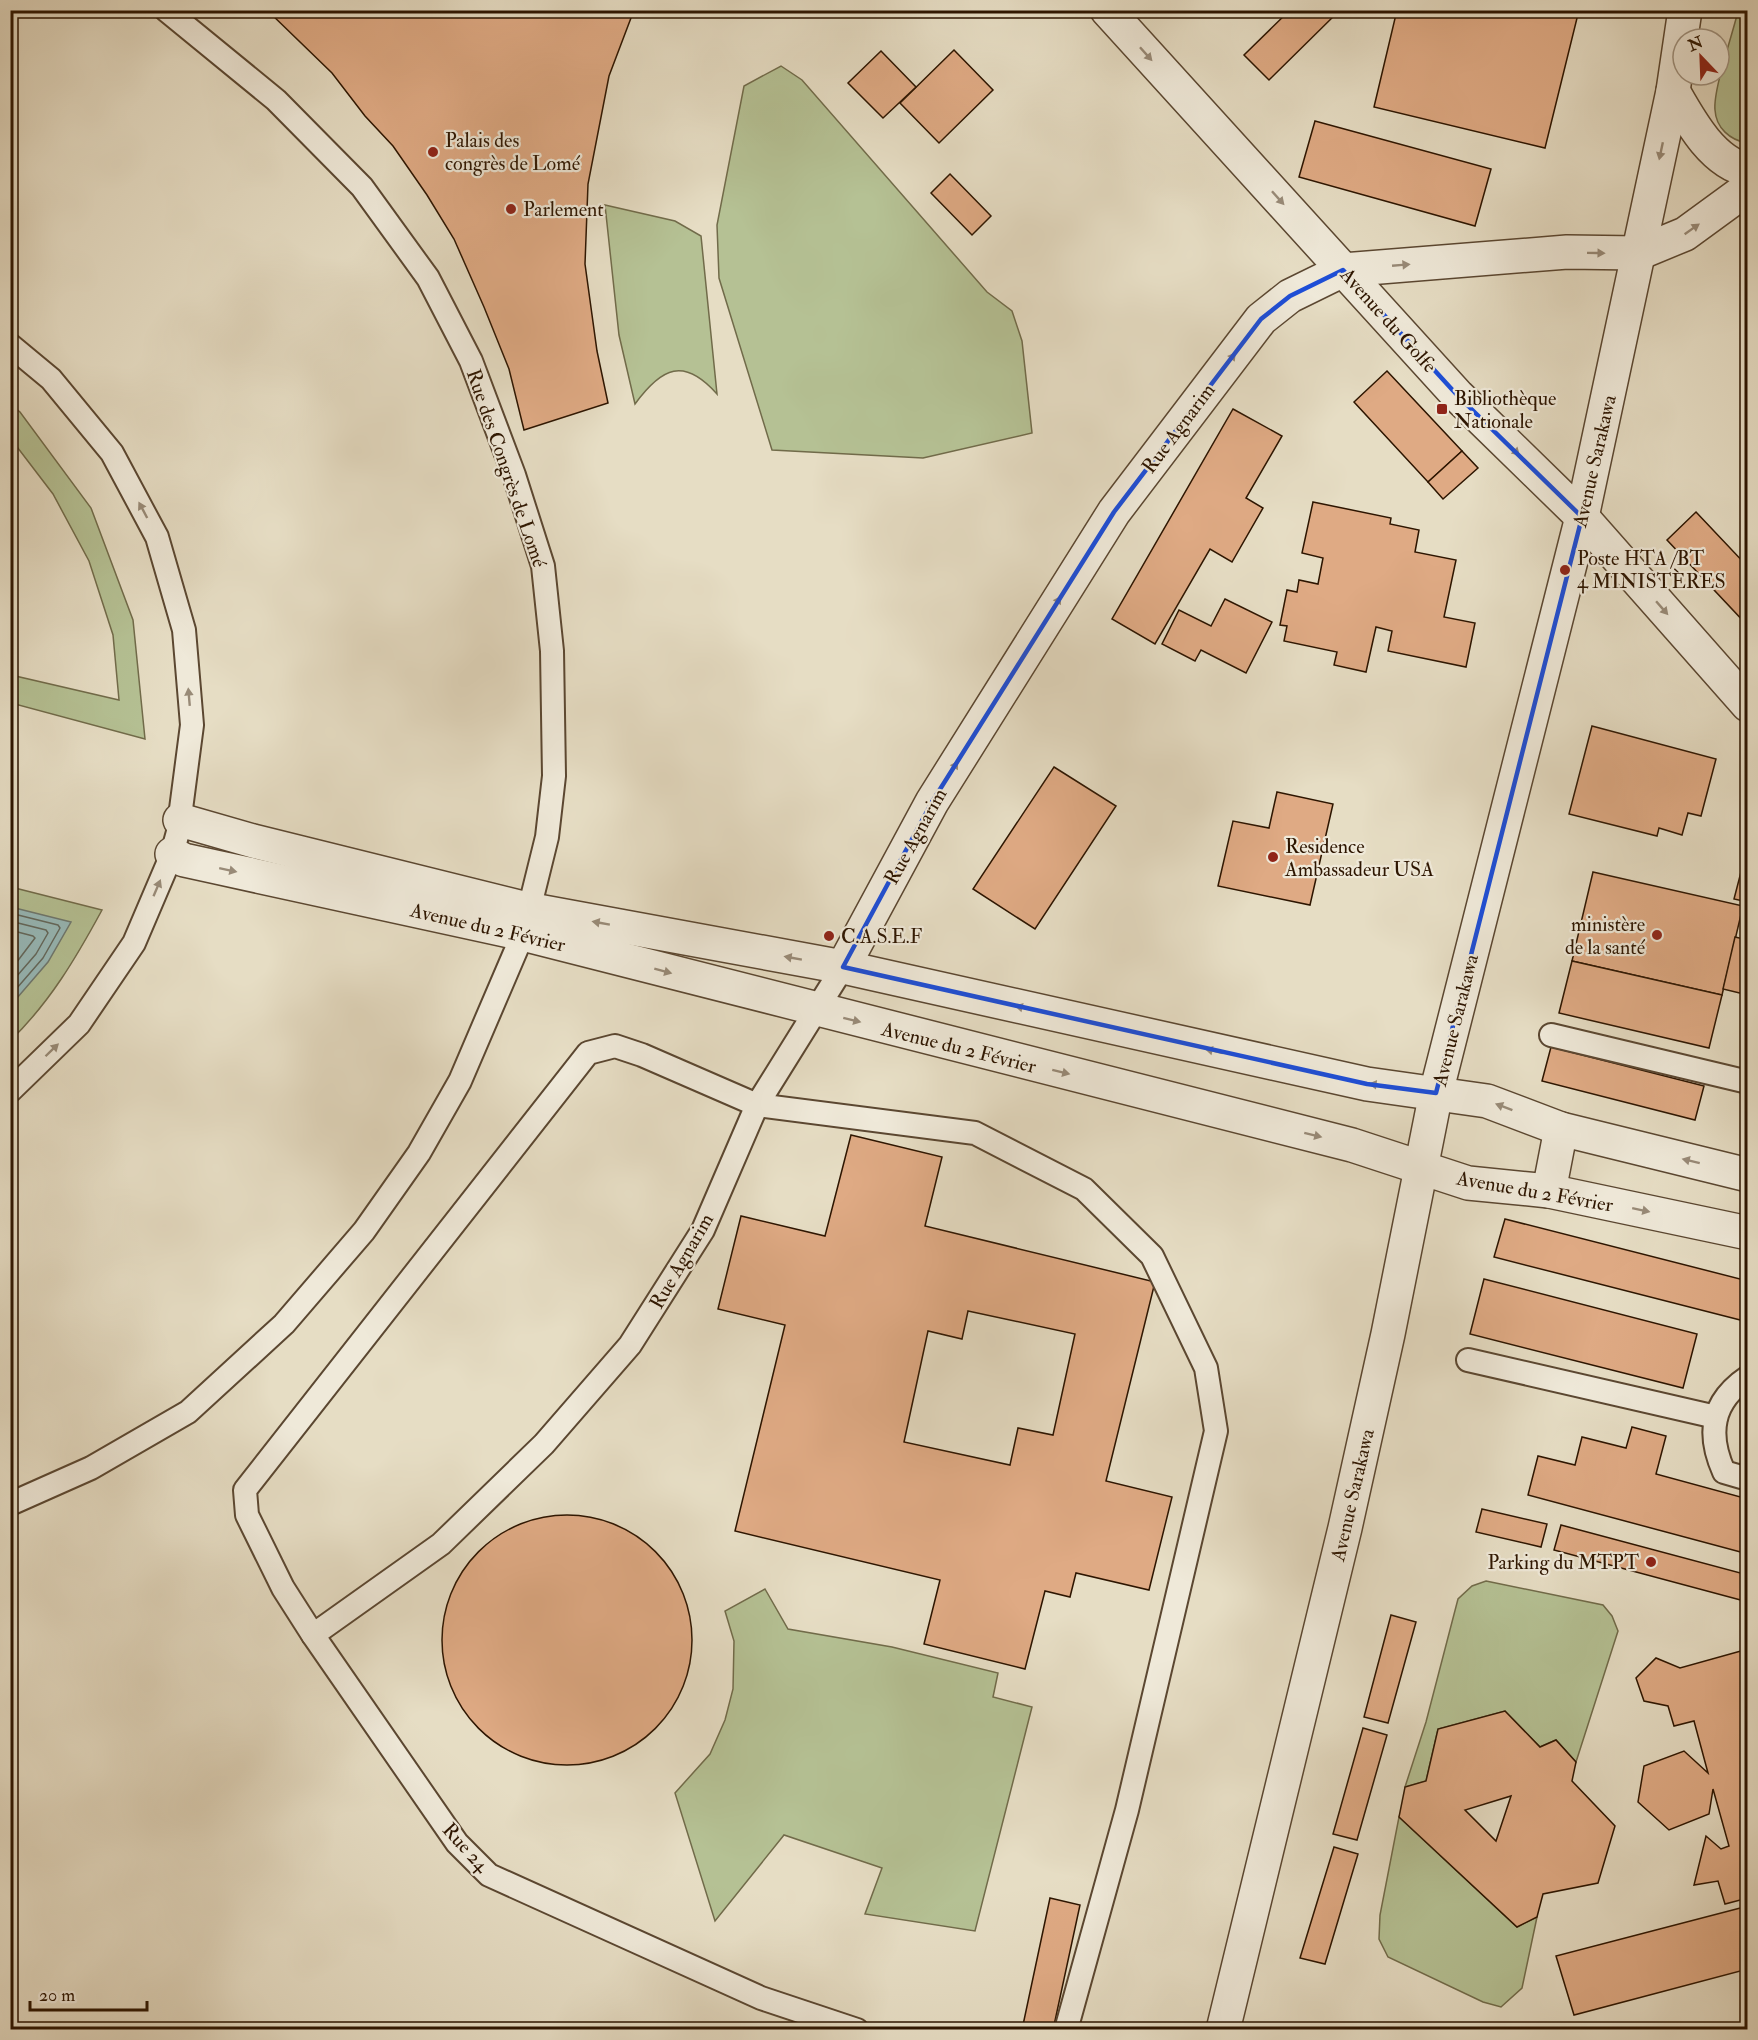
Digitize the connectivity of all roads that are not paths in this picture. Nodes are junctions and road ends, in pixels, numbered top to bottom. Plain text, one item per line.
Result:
1 (166, 10) edge
2 (1107, 10) edge
3 (1685, 10) edge
4 (1673, 91) junction
5 (1748, 170) edge
6 (1748, 188) edge
7 (1639, 253) junction
8 (1343, 270) junction
9 (10, 345) edge
10 (1582, 517) junction
11 (1748, 705) edge
12 (180, 820) junction
13 (172, 854) junction
14 (525, 921) junction
15 (843, 967) junction
16 (816, 1011) junction
17 (1551, 1035) dead end
18 (1748, 1082) edge
19 (10, 1090) edge
20 (1436, 1093) junction
21 (757, 1105) junction
22 (1561, 1129) junction
23 (1419, 1167) junction
24 (1746, 1169) edge
25 (1549, 1191) junction
26 (1748, 1233) edge
27 (1468, 1360) dead end
28 (1748, 1377) edge
29 (1716, 1417) junction
30 (1748, 1479) edge
31 (10, 1504) edge
32 (313, 1635) junction
33 (857, 2030) edge
34 (1066, 2030) edge
35 (1223, 2030) edge

1 - 14 lane, Rue des Congrès de Lomé
2 -> 8 street, Avenue du Golfe
3 - 4 street, Avenue Sarakawa
4 - 5 street
4 -> 7 street, Avenue Sarakawa
7 -> 6 street
8 -> 7 street, Rue Agnarim
7 - 10 street, Avenue Sarakawa
8 -> 10 street, Avenue du Golfe
15 -> 8 street, Rue Agnarim
12 -> 9 lane
10 -> 11 street, Avenue du Golfe
10 - 20 street, Avenue Sarakawa
12 - 13 lane
12 - 14 street, Avenue du 2 Février
13 -> 14 street, Avenue du 2 Février
19 -> 13 lane
15 -> 14 street, Avenue du 2 Février
14 -> 16 street, Avenue du 2 Février
14 - 31 lane, Rue des Congrès de Lomé
15 - 16 lane, Rue Agnarim
20 -> 15 street, Avenue du 2 Février
16 - 21 lane, Rue Agnarim
16 -> 23 street, Avenue du 2 Février
17 - 18 lane
22 -> 20 street, Avenue du 2 Février
20 - 23 street, Avenue Sarakawa
21 - 32 lane, Rue Agnarim
21 - 32 lane, Rue 24
21 - 34 lane
24 -> 22 street, Avenue du 2 Février
22 - 25 street
23 - 25 street, Avenue du 2 Février
23 - 35 street, Avenue Sarakawa
25 -> 26 street, Avenue du 2 Février
27 - 29 lane
28 - 29 lane
29 - 30 lane
32 - 33 lane, Rue 24

